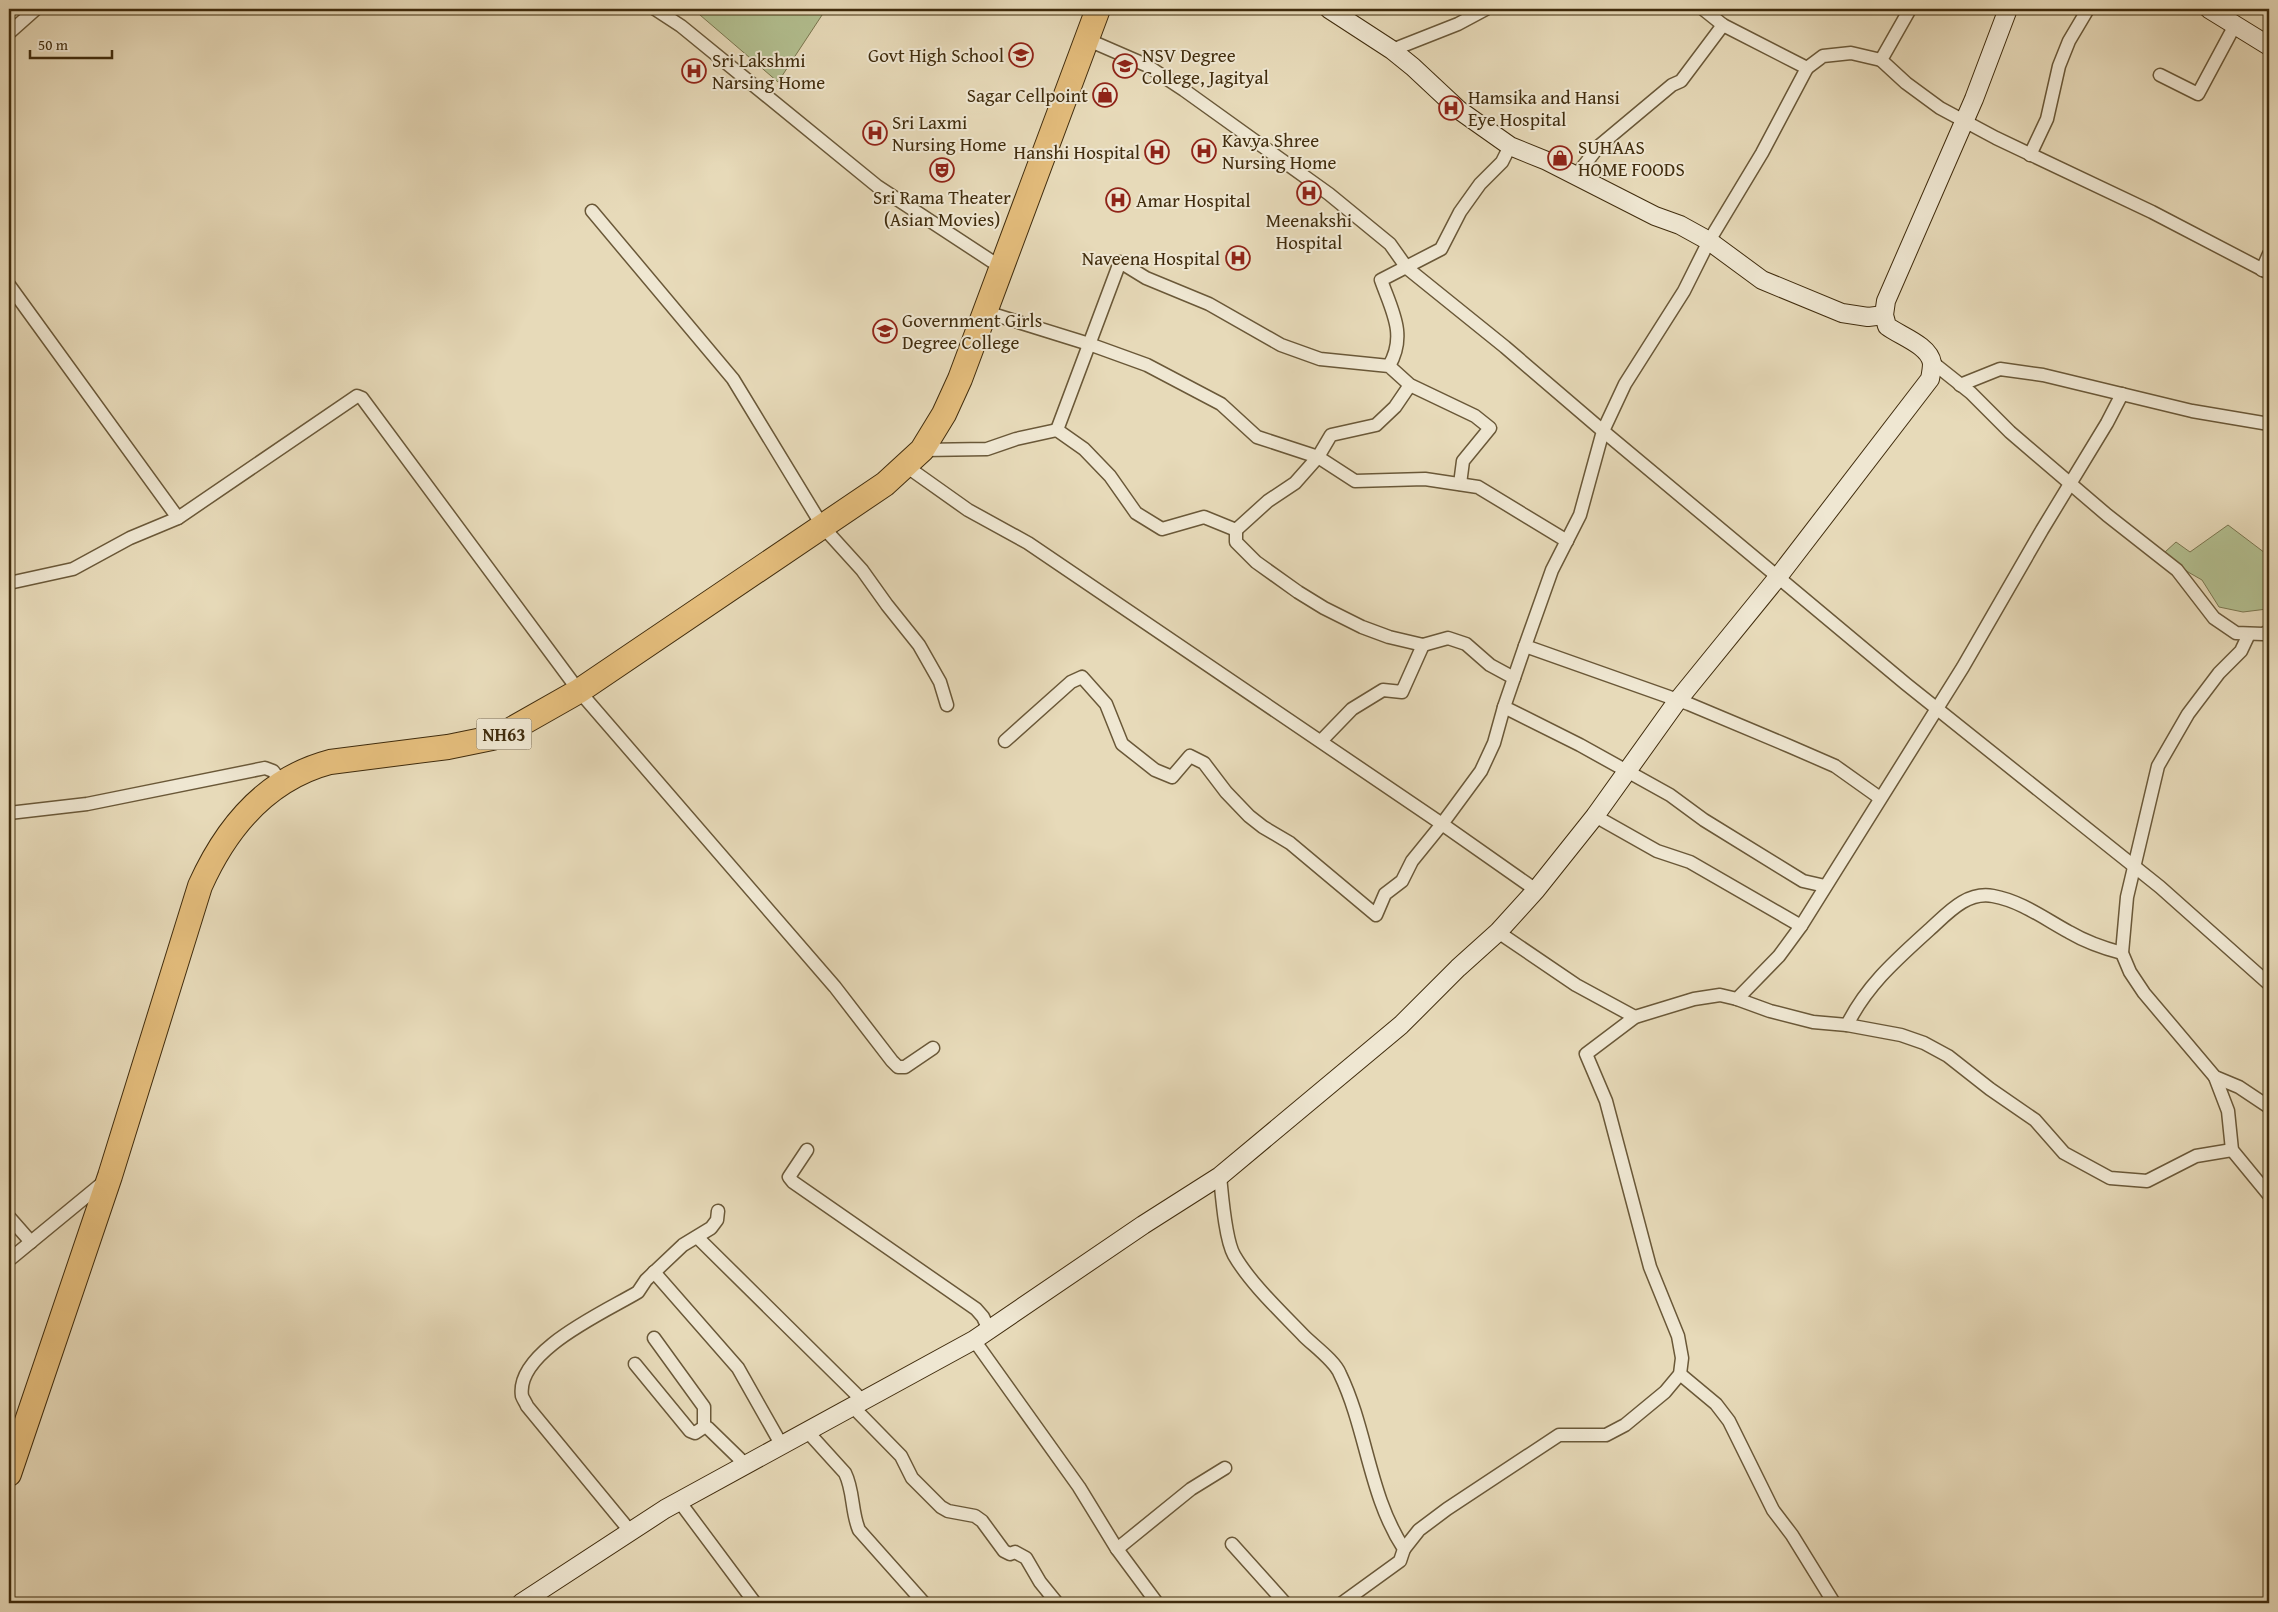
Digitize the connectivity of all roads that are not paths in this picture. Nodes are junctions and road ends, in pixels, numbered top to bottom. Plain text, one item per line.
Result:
1 (36, 9) edge
2 (655, 9) edge
3 (1098, 9) edge
4 (1329, 9) edge
5 (1486, 9) edge
6 (1702, 9) edge
7 (1910, 9) edge
8 (2008, 9) edge
9 (2088, 9) edge
10 (2209, 9) edge
11 (1723, 25) junction
12 (2235, 25) junction
13 (9, 33) edge
14 (1086, 39) junction
15 (2269, 46) edge
16 (1392, 50) junction
17 (1881, 60) junction
18 (1807, 68) junction
19 (2160, 76) dead end
20 (1965, 121) junction
21 (1510, 146) junction
22 (2030, 155) junction
23 (1575, 177) junction
24 (592, 210) dead end
25 (1709, 241) junction
26 (2269, 254) edge
27 (1002, 268) junction
28 (1406, 268) junction
29 (2266, 272) edge
30 (9, 284) edge
31 (986, 312) junction
32 (1884, 315) junction
33 (1089, 344) junction
34 (1932, 362) junction
35 (1389, 366) junction
36 (1410, 385) junction
37 (1960, 385) junction
38 (2122, 394) junction
39 (2269, 424) edge
40 (1057, 430) junction
41 (1603, 431) junction
42 (1318, 457) junction
43 (914, 458) junction
44 (1460, 484) junction
45 (2070, 484) junction
46 (178, 518) junction
47 (823, 527) junction
48 (1236, 530) junction
49 (1567, 541) junction
50 (1778, 577) junction
51 (9, 583) edge
52 (2269, 631) edge
53 (2249, 634) junction
54 (1423, 644) junction
55 (1525, 646) junction
56 (1514, 678) junction
57 (579, 691) junction
58 (1678, 700) junction
59 (947, 705) dead end
60 (1504, 707) junction
61 (1936, 708) junction
62 (1005, 741) dead end
63 (1321, 741) junction
64 (1628, 770) junction
65 (282, 784) junction
66 (1880, 798) junction
67 (9, 813) edge
68 (1595, 816) junction
69 (1442, 824) junction
70 (2134, 867) junction
71 (1825, 886) junction
72 (1536, 890) junction
73 (1800, 926) junction
74 (1498, 932) junction
75 (2122, 953) junction
76 (2269, 984) edge
77 (1737, 999) junction
78 (1636, 1016) junction
79 (1847, 1025) junction
80 (933, 1048) dead end
81 (2216, 1077) junction
82 (2269, 1107) edge
83 (807, 1150) dead end
84 (2232, 1150) junction
85 (110, 1176) junction
86 (1220, 1176) junction
87 (2269, 1195) edge
88 (718, 1211) dead end
89 (9, 1217) edge
90 (697, 1237) junction
91 (31, 1242) junction
92 (9, 1260) edge
93 (654, 1272) junction
94 (989, 1330) junction
95 (654, 1338) dead end
96 (974, 1340) junction
97 (635, 1364) dead end
98 (1680, 1374) junction
99 (857, 1403) junction
100 (704, 1427) junction
101 (806, 1430) junction
102 (781, 1444) junction
103 (745, 1464) junction
104 (1225, 1468) dead end
105 (9, 1474) edge
106 (679, 1501) junction
107 (630, 1531) junction
108 (1232, 1544) dead end
109 (1117, 1549) junction
110 (1404, 1549) junction
111 (521, 1603) edge
112 (755, 1603) edge
113 (924, 1603) edge
114 (1057, 1603) edge
115 (1157, 1603) edge
116 (1285, 1603) edge
117 (1342, 1603) edge
118 (1834, 1603) edge

1 - 13 street
2 - 27 street
3 - 14 highway, NH63
4 - 16 main road
5 - 16 street
6 - 11 street
7 - 17 street
8 - 20 main road
9 - 22 street
10 - 12 main road
11 - 18 street
11 - 23 street
12 - 15 main road
12 - 19 street
14 - 27 highway, NH63
14 - 28 street
16 - 21 main road
17 - 18 street
17 - 20 street
18 - 25 street
20 - 22 street
20 - 32 main road
21 - 23 main road
21 - 28 street
22 - 29 street
23 - 25 main road
24 - 47 street
25 - 32 main road
25 - 41 street
26 - 29 street
27 - 31 highway, NH63
28 - 35 street
28 - 41 street
30 - 46 street
31 - 33 street
31 - 43 highway, NH63
32 - 34 main road
33 - 35 street
33 - 40 street
33 - 42 street
34 - 37 street
34 - 50 main road
35 - 36 street
36 - 42 street
36 - 44 street
37 - 38 street
37 - 45 street
38 - 39 street
38 - 45 street
40 - 43 street
40 - 48 street
41 - 49 street
41 - 50 street
42 - 44 street
42 - 48 street
43 - 47 highway, NH63
43 - 63 street
44 - 49 street
45 - 53 street
45 - 61 street
46 - 51 street
46 - 57 street
47 - 57 highway, NH63
47 - 59 street
48 - 54 street
49 - 55 street
50 - 58 main road
50 - 61 street
52 - 53 street
53 - 70 street
54 - 56 street
54 - 63 street
55 - 56 street
55 - 58 street
56 - 60 street
57 - 65 highway, NH63
57 - 80 street
58 - 64 main road
58 - 66 street
60 - 64 street
60 - 69 street
61 - 66 street
61 - 70 street
62 - 69 street
63 - 69 street
64 - 68 main road
64 - 71 street
65 - 67 street
65 - 85 highway, NH63
66 - 71 street
68 - 72 main road
68 - 73 street
69 - 72 street
70 - 75 street
70 - 76 street
71 - 73 street
72 - 74 main road
73 - 77 street
74 - 78 street
74 - 86 main road
75 - 79 street
75 - 81 street
77 - 78 street
77 - 79 street
78 - 98 street
79 - 84 street
81 - 82 street
81 - 84 street
83 - 94 street
84 - 87 street
85 - 91 street
85 - 105 highway, NH63
86 - 94 main road
86 - 110 street
88 - 90 street
89 - 91 street
90 - 93 street
90 - 99 street
91 - 92 street
93 - 102 street
93 - 107 street
94 - 96 main road
95 - 100 street
96 - 99 main road
96 - 109 street
97 - 100 street
98 - 110 street
98 - 118 street
99 - 101 main road
99 - 114 street
100 - 103 street
101 - 102 main road
101 - 113 street
102 - 103 main road
103 - 106 main road
104 - 109 street
106 - 107 main road
106 - 112 street
107 - 111 main road
108 - 116 street
109 - 115 street
110 - 117 street

